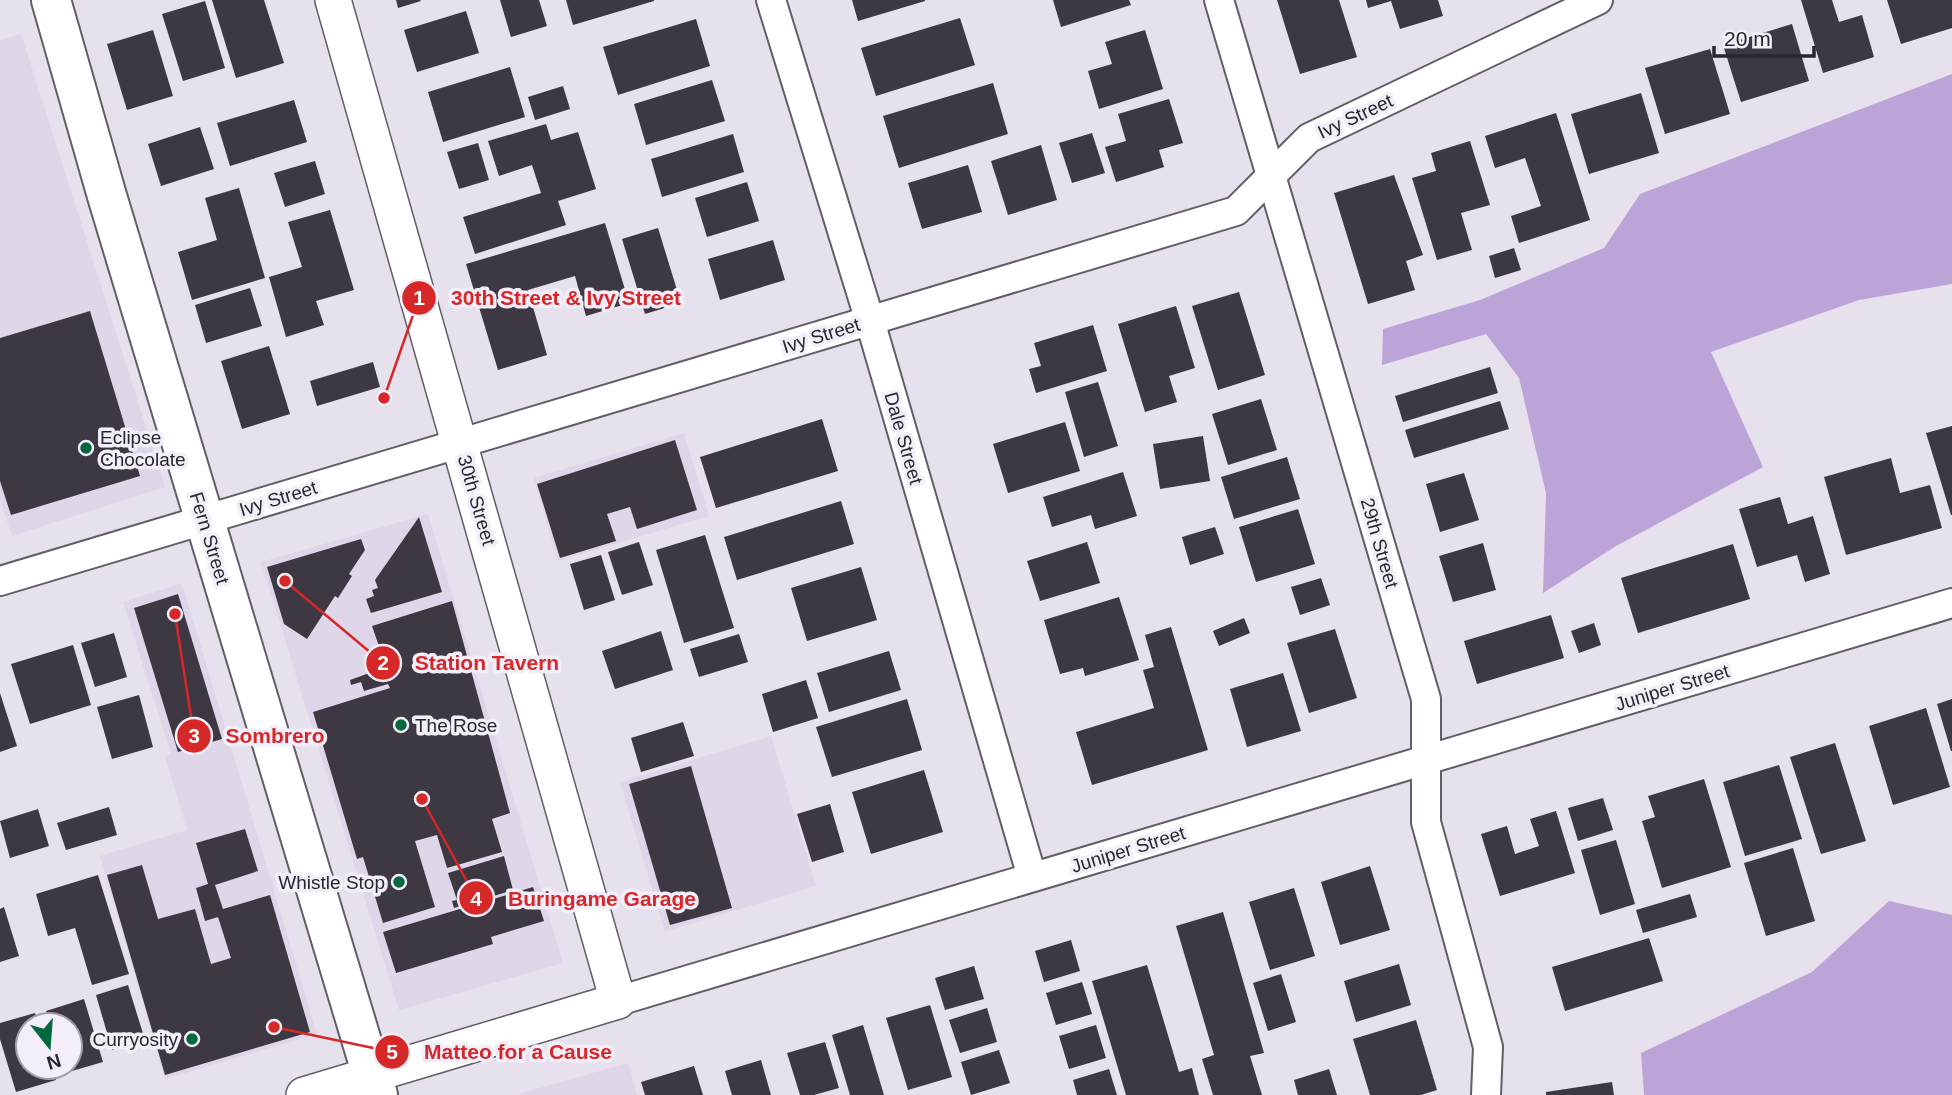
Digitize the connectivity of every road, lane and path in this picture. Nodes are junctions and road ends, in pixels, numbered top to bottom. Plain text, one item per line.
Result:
1 (51, 0) edge
2 (333, 0) edge
3 (771, 0) edge
4 (1219, 0) edge
5 (1598, 0) edge
6 (1272, 178) junction
7 (870, 321) junction
8 (460, 442) junction
9 (204, 520) junction
10 (0, 581) edge
11 (1952, 603) edge
12 (1426, 761) junction
13 (1032, 877) junction
14 (618, 1001) junction
15 (375, 1085) edge
16 (304, 1095) edge
17 (1486, 1095) edge

1 - 9 main road, Fern Street
2 - 8 street, 30th Street
3 - 7 street, Dale Street
4 - 6 street, 29th Street
5 - 6 street, Ivy Street
6 - 7 street, Ivy Street
6 - 12 street, 29th Street
7 - 8 street, Ivy Street
7 - 13 street, Dale Street
8 - 9 street, Ivy Street
8 - 14 street, 30th Street
9 - 10 street, Ivy Street
9 - 15 main road, Fern Street
11 - 12 street, Juniper Street
12 - 13 street, Juniper Street
12 - 17 street, 29th Street
13 - 14 street, Juniper Street
14 - 15 street, Juniper Street
15 - 16 street, Juniper Street

